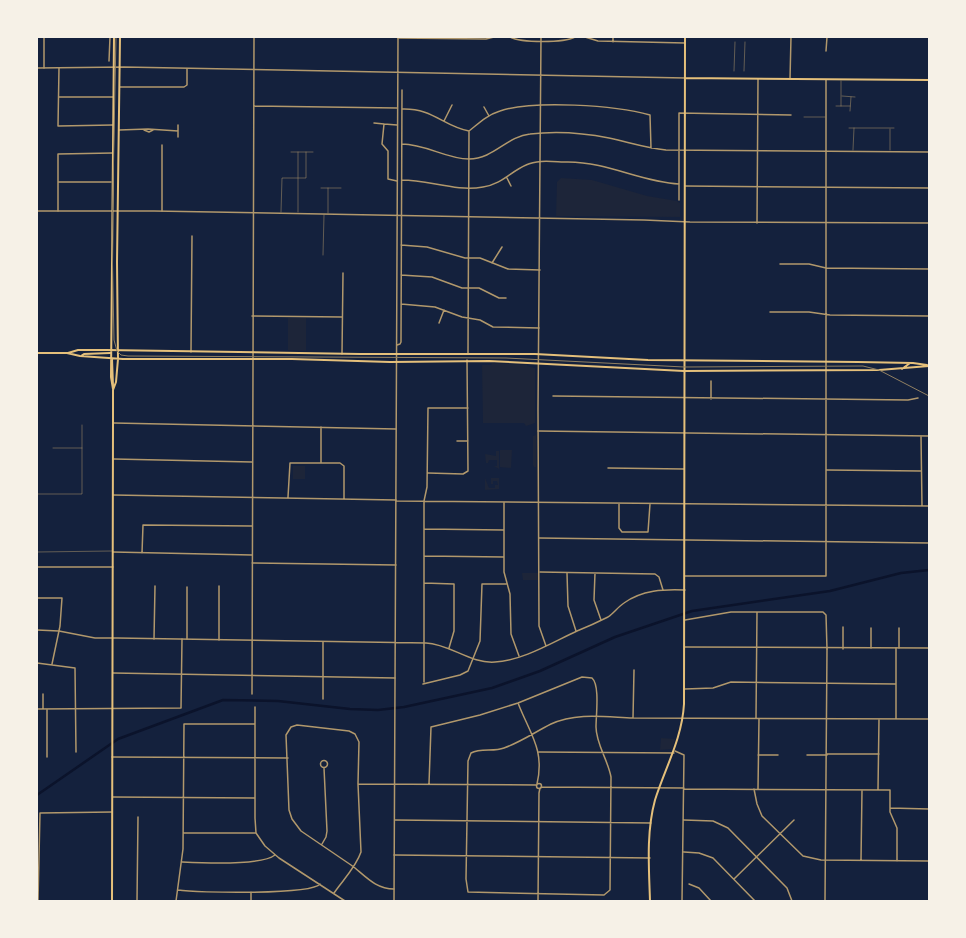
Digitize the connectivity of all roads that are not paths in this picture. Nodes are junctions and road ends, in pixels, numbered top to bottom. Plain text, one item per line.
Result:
1 (44, 37) edge
2 (110, 37) edge
3 (114, 37) edge
4 (120, 37) edge
5 (254, 37) edge
6 (398, 37) edge
7 (494, 37) edge
8 (510, 37) edge
9 (541, 37) edge
10 (575, 37) edge
11 (585, 37) edge
12 (613, 37) edge
13 (685, 37) edge
14 (791, 37) edge
15 (827, 37) edge
16 (470, 38) edge
17 (541, 40) junction
18 (613, 42) junction
19 (735, 42) dead end
20 (745, 42) dead end
21 (685, 43) junction
22 (826, 51) dead end
23 (110, 61) dead end
24 (120, 67) junction
25 (37, 68) edge
26 (44, 68) junction
27 (59, 68) junction
28 (113, 68) junction
29 (187, 68) junction
30 (254, 70) junction
31 (734, 71) dead end
32 (744, 71) dead end
33 (398, 73) junction
34 (541, 75) junction
35 (685, 78) junction
36 (758, 79) junction
37 (790, 79) junction
38 (826, 80) junction
39 (841, 80) junction
40 (929, 80) edge
41 (120, 87) junction
42 (402, 90) dead end
43 (841, 96) junction
44 (851, 96) junction
45 (59, 97) junction
46 (113, 97) junction
47 (855, 97) dead end
48 (452, 105) dead end
49 (254, 106) junction
50 (484, 106) dead end
51 (541, 106) junction
52 (836, 106) dead end
53 (841, 106) junction
54 (850, 106) junction
55 (397, 108) junction
56 (402, 109) junction
57 (850, 111) dead end
58 (685, 114) junction
59 (757, 115) junction
60 (791, 115) dead end
61 (489, 116) junction
62 (804, 117) dead end
63 (827, 117) junction
64 (444, 121) junction
65 (374, 123) dead end
66 (384, 124) junction
67 (113, 125) junction
68 (178, 125) dead end
69 (397, 125) junction
70 (849, 128) dead end
71 (854, 128) junction
72 (890, 128) junction
73 (894, 128) dead end
74 (119, 130) junction
75 (178, 131) junction
76 (469, 131) junction
77 (541, 134) junction
78 (178, 137) dead end
79 (402, 144) junction
80 (162, 145) dead end
81 (651, 148) junction
82 (678, 150) junction
83 (685, 150) junction
84 (757, 150) junction
85 (827, 151) junction
86 (853, 151) junction
87 (890, 151) junction
88 (291, 152) dead end
89 (298, 152) junction
90 (306, 152) junction
91 (313, 152) dead end
92 (929, 152) edge
93 (113, 153) junction
94 (469, 159) junction
95 (541, 162) junction
96 (298, 178) junction
97 (507, 178) junction
98 (402, 180) junction
99 (397, 181) junction
100 (58, 182) junction
101 (112, 182) junction
102 (679, 184) junction
103 (511, 186) dead end
104 (684, 186) junction
105 (757, 186) junction
106 (826, 187) junction
107 (321, 188) dead end
108 (328, 188) junction
109 (341, 188) dead end
110 (469, 188) junction
111 (929, 188) edge
112 (678, 200) dead end
113 (111, 210) junction
114 (118, 210) junction
115 (37, 211) edge
116 (58, 211) junction
117 (162, 211) junction
118 (253, 213) junction
119 (281, 213) junction
120 (298, 214) junction
121 (324, 214) junction
122 (328, 214) junction
123 (397, 215) junction
124 (401, 215) junction
125 (469, 216) junction
126 (540, 218) junction
127 (684, 221) junction
128 (757, 223) junction
129 (826, 223) junction
130 (929, 223) edge
131 (192, 236) dead end
132 (401, 245) junction
133 (502, 247) dead end
134 (323, 255) dead end
135 (468, 258) junction
136 (492, 263) junction
137 (780, 264) dead end
138 (826, 268) junction
139 (929, 269) edge
140 (540, 270) junction
141 (343, 273) dead end
142 (401, 275) junction
143 (468, 288) junction
144 (506, 298) dead end
145 (401, 304) junction
146 (444, 310) junction
147 (770, 312) dead end
148 (826, 315) junction
149 (252, 316) junction
150 (929, 316) edge
151 (342, 317) junction
152 (468, 318) junction
153 (396, 320) junction
154 (401, 320) junction
155 (439, 323) dead end
156 (540, 328) junction
157 (396, 345) junction
158 (116, 350) junction
159 (110, 351) junction
160 (252, 351) junction
161 (191, 352) junction
162 (37, 353) edge
163 (67, 353) junction
164 (342, 354) junction
165 (396, 354) junction
166 (468, 354) junction
167 (539, 354) junction
168 (80, 356) junction
169 (111, 358) junction
170 (118, 359) junction
171 (252, 359) junction
172 (467, 360) junction
173 (684, 361) junction
174 (826, 361) junction
175 (396, 362) junction
176 (539, 362) junction
177 (910, 363) junction
178 (929, 366) edge
179 (901, 369) junction
180 (826, 370) junction
181 (684, 371) junction
182 (712, 381) dead end
183 (113, 390) junction
184 (553, 396) dead end
185 (684, 398) junction
186 (918, 398) dead end
187 (711, 399) junction
188 (826, 399) junction
189 (468, 408) junction
190 (113, 423) junction
191 (82, 425) dead end
192 (252, 426) junction
193 (321, 427) junction
194 (396, 429) junction
195 (538, 431) junction
196 (684, 433) junction
197 (827, 434) junction
198 (921, 436) junction
199 (929, 436) edge
200 (457, 441) dead end
201 (468, 441) junction
202 (53, 448) dead end
203 (82, 448) junction
204 (113, 459) junction
205 (252, 462) junction
206 (321, 462) junction
207 (608, 468) dead end
208 (684, 469) junction
209 (827, 470) junction
210 (922, 471) junction
211 (428, 473) junction
212 (37, 494) edge
213 (113, 495) junction
214 (252, 498) junction
215 (288, 498) junction
216 (344, 499) junction
217 (396, 501) junction
218 (424, 501) junction
219 (504, 502) junction
220 (539, 503) junction
221 (619, 504) junction
222 (650, 504) junction
223 (684, 505) junction
224 (826, 506) junction
225 (922, 506) junction
226 (929, 506) edge
227 (252, 526) junction
228 (424, 529) junction
229 (504, 530) junction
230 (539, 538) junction
231 (685, 540) junction
232 (826, 542) junction
233 (929, 543) edge
234 (37, 552) edge
235 (113, 552) junction
236 (142, 553) junction
237 (252, 554) junction
238 (424, 556) junction
239 (504, 557) junction
240 (252, 563) junction
241 (396, 565) junction
242 (37, 567) edge
243 (113, 567) junction
244 (540, 572) junction
245 (567, 573) junction
246 (595, 573) junction
247 (685, 576) junction
248 (424, 583) junction
249 (506, 584) junction
250 (155, 586) dead end
251 (219, 586) dead end
252 (187, 587) dead end
253 (662, 590) junction
254 (685, 590) junction
255 (37, 598) edge
256 (757, 612) junction
257 (601, 620) junction
258 (685, 620) junction
259 (843, 627) dead end
260 (871, 628) dead end
261 (899, 628) dead end
262 (37, 630) edge
263 (59, 631) junction
264 (576, 631) junction
265 (112, 638) junction
266 (154, 639) junction
267 (182, 639) junction
268 (186, 640) junction
269 (219, 640) junction
270 (252, 641) junction
271 (323, 642) junction
272 (395, 642) junction
273 (423, 642) junction
274 (546, 646) junction
275 (685, 647) junction
276 (756, 647) junction
277 (449, 648) junction
278 (871, 648) junction
279 (897, 648) junction
280 (929, 648) edge
281 (827, 649) junction
282 (843, 649) junction
283 (519, 656) junction
284 (474, 658) junction
285 (37, 663) edge
286 (52, 664) junction
287 (634, 670) dead end
288 (112, 673) junction
289 (182, 674) junction
290 (252, 676) junction
291 (323, 676) junction
292 (395, 678) junction
293 (756, 682) junction
294 (827, 683) junction
295 (896, 684) junction
296 (685, 689) junction
297 (43, 694) dead end
298 (252, 694) dead end
299 (323, 699) dead end
300 (518, 703) junction
301 (255, 707) dead end
302 (112, 708) junction
303 (37, 709) edge
304 (43, 709) junction
305 (47, 709) junction
306 (75, 709) junction
307 (596, 716) junction
308 (633, 718) junction
309 (683, 718) junction
310 (756, 718) junction
311 (759, 718) junction
312 (827, 718) junction
313 (879, 719) junction
314 (896, 719) junction
315 (929, 719) edge
316 (255, 724) junction
317 (532, 735) junction
318 (76, 752) dead end
319 (539, 752) junction
320 (674, 752) junction
321 (604, 753) junction
322 (879, 754) junction
323 (758, 755) junction
324 (778, 755) dead end
325 (807, 755) dead end
326 (827, 755) junction
327 (47, 757) dead end
328 (112, 757) junction
329 (183, 757) junction
330 (255, 758) junction
331 (288, 758) junction
332 (324, 768) dead end
333 (539, 778) junction
334 (358, 784) junction
335 (395, 784) junction
336 (429, 784) junction
337 (467, 785) junction
338 (537, 786) junction
339 (541, 786) junction
340 (611, 787) junction
341 (660, 787) junction
342 (684, 788) junction
343 (754, 789) junction
344 (758, 789) junction
345 (826, 790) junction
346 (862, 790) junction
347 (878, 790) junction
348 (539, 793) junction
349 (112, 797) junction
350 (184, 797) junction
351 (255, 798) junction
352 (890, 808) junction
353 (929, 809) edge
354 (112, 812) junction
355 (138, 817) dead end
356 (395, 820) junction
357 (467, 820) junction
358 (684, 820) junction
359 (794, 820) dead end
360 (539, 822) junction
361 (610, 823) junction
362 (651, 823) junction
363 (183, 833) junction
364 (256, 833) junction
365 (780, 834) junction
366 (322, 844) junction
367 (684, 852) junction
368 (275, 855) junction
369 (394, 855) junction
370 (466, 856) junction
371 (538, 857) junction
372 (757, 857) junction
373 (610, 858) junction
374 (650, 858) junction
375 (825, 860) junction
376 (861, 860) junction
377 (897, 861) junction
378 (929, 861) edge
379 (182, 862) junction
380 (353, 866) junction
381 (734, 879) junction
382 (320, 884) junction
383 (689, 884) dead end
384 (394, 889) junction
385 (177, 890) junction
386 (251, 892) junction
387 (334, 893) junction
388 (538, 894) junction
389 (38, 901) edge
390 (112, 901) edge
391 (137, 901) edge
392 (176, 901) edge
393 (251, 901) edge
394 (345, 901) edge
395 (394, 901) edge
396 (538, 901) edge
397 (650, 901) edge
398 (682, 901) edge
399 (711, 901) edge
400 (755, 901) edge
401 (792, 901) edge
402 (825, 901) edge

1 - 26 street
2 - 23 street
3 - 28 main road
4 - 24 main road
5 - 30 street
6 - 16 street
6 - 33 street
7 - 16 street
8 - 17 street
9 - 17 street
10 - 17 street
11 - 18 street
12 - 18 street
13 - 21 main road
14 - 37 street
15 - 22 street
17 - 34 street
18 - 21 street
19 - 31 lane
20 - 32 lane
21 - 35 main road
24 - 28 street
24 - 29 street
24 - 41 main road
25 - 26 street
26 - 27 street
27 - 28 street
27 - 45 street
28 - 46 main road
29 - 30 street
29 - 41 street
30 - 33 street
30 - 49 street
33 - 34 street
33 - 55 street
34 - 35 street
34 - 51 street
35 - 36 main road
35 - 58 main road
36 - 37 main road
36 - 59 street
37 - 38 main road
38 - 39 main road
38 - 63 street
39 - 40 main road
39 - 43 lane
41 - 74 main road
42 - 56 street
43 - 44 lane
43 - 53 lane
44 - 47 lane
44 - 54 lane
45 - 46 street
45 - 67 street
46 - 67 main road
48 - 64 street
49 - 55 street
49 - 118 street
50 - 61 street
51 - 61 street
51 - 77 street
51 - 81 street
52 - 53 lane
53 - 54 lane
54 - 57 lane
55 - 69 street
56 - 64 street
56 - 79 street
58 - 59 street
58 - 82 street
58 - 83 main road
59 - 60 street
59 - 84 street
61 - 76 street
62 - 63 lane
63 - 85 street
64 - 76 street
65 - 66 street
66 - 69 street
66 - 99 street
67 - 93 main road
68 - 75 street
69 - 99 street
70 - 71 lane
71 - 72 lane
71 - 86 lane
72 - 73 lane
72 - 87 lane
74 - 75 street
74 - 114 main road
75 - 78 street
76 - 94 street
77 - 81 street
77 - 94 street
77 - 95 street
79 - 94 street
79 - 98 street
80 - 117 street
81 - 82 street
82 - 83 street
82 - 102 street
83 - 84 street
83 - 104 main road
84 - 85 street
84 - 105 street
85 - 86 street
85 - 106 street
86 - 87 street
87 - 92 street
88 - 89 lane
89 - 90 lane
89 - 96 lane
90 - 91 lane
90 - 96 lane
93 - 100 street
93 - 101 main road
94 - 110 street
95 - 97 street
95 - 102 street
95 - 126 street
96 - 119 lane
96 - 120 lane
97 - 103 street
97 - 110 street
98 - 110 street
98 - 124 street
99 - 123 street
100 - 101 street
100 - 116 street
101 - 113 main road
102 - 112 street
104 - 105 street
104 - 127 main road
105 - 106 street
105 - 128 street
106 - 111 street
106 - 129 street
107 - 108 lane
108 - 109 lane
108 - 122 lane
110 - 125 street
113 - 114 street
113 - 116 street
113 - 159 main road
114 - 117 street
114 - 158 main road
115 - 116 street
117 - 118 street
118 - 119 street
118 - 149 street
119 - 120 street
120 - 121 street
121 - 122 street
121 - 134 lane
122 - 123 street
123 - 124 street
123 - 153 street
124 - 125 street
124 - 132 street
125 - 126 street
125 - 135 street
126 - 127 street
126 - 140 street
127 - 128 street
127 - 173 main road
128 - 129 street
129 - 130 street
129 - 138 street
131 - 161 street
132 - 135 street
132 - 142 street
133 - 136 street
135 - 136 street
135 - 143 street
136 - 140 street
137 - 138 street
138 - 139 street
138 - 148 street
140 - 156 street
141 - 151 street
142 - 143 street
142 - 145 street
143 - 144 street
143 - 152 street
145 - 146 street
145 - 154 street
146 - 152 street
146 - 155 street
147 - 148 street
148 - 150 street
148 - 174 street
149 - 151 street
149 - 160 street
151 - 164 street
152 - 156 street
152 - 166 street
153 - 154 street
153 - 157 street
154 - 157 street
156 - 167 street
157 - 165 street
158 - 159 main road
158 - 161 main road
158 - 170 main road
159 - 163 main road
159 - 168 main road
159 - 169 main road
160 - 161 main road
160 - 164 main road
160 - 171 street
162 - 163 main road
163 - 168 main road
164 - 165 main road
165 - 166 main road
165 - 175 street
166 - 167 main road
167 - 173 main road
167 - 176 street
168 - 169 main road
169 - 170 main road
169 - 183 main road
170 - 171 main road
170 - 183 main road
171 - 175 main road
171 - 192 street
172 - 175 main road
172 - 176 main road
172 - 189 street
173 - 174 main road
173 - 181 main road
174 - 177 main road
174 - 180 street
175 - 194 street
176 - 181 main road
176 - 195 street
177 - 178 main road
177 - 179 main road
178 - 179 main road
179 - 180 main road
180 - 181 main road
180 - 188 street
181 - 185 main road
182 - 187 street
183 - 190 main road
184 - 185 street
185 - 187 street
185 - 196 main road
186 - 188 street
187 - 188 street
188 - 197 street
189 - 201 street
189 - 211 street
190 - 192 street
190 - 204 main road
191 - 203 lane
192 - 193 street
192 - 205 street
193 - 194 street
193 - 206 street
194 - 217 street
195 - 196 street
195 - 220 street
196 - 197 street
196 - 208 main road
197 - 198 street
197 - 209 street
198 - 199 street
198 - 210 street
200 - 201 street
201 - 211 street
202 - 203 lane
203 - 212 lane
204 - 205 street
204 - 213 main road
205 - 214 street
206 - 215 street
206 - 216 street
207 - 208 street
208 - 223 main road
209 - 210 street
209 - 224 street
210 - 225 street
211 - 218 street
213 - 214 street
213 - 235 main road
214 - 215 street
214 - 227 street
215 - 216 street
216 - 217 street
217 - 218 street
217 - 241 street
218 - 219 street
218 - 228 street
219 - 220 street
219 - 229 street
220 - 221 street
220 - 230 street
221 - 222 street
221 - 222 street
222 - 223 street
223 - 224 street
223 - 231 main road
224 - 225 street
224 - 232 street
225 - 226 street
227 - 236 street
227 - 237 street
228 - 229 street
228 - 238 street
229 - 239 street
230 - 231 street
230 - 244 street
231 - 232 street
231 - 247 main road
232 - 233 street
232 - 247 street
234 - 235 lane
235 - 236 street
235 - 243 main road
236 - 237 street
237 - 240 street
238 - 239 street
238 - 248 street
239 - 249 street
240 - 241 street
240 - 270 street
241 - 272 street
242 - 243 street
243 - 265 main road
244 - 245 street
244 - 274 street
245 - 246 street
245 - 264 street
246 - 253 street
246 - 257 street
247 - 254 main road
248 - 273 street
248 - 277 street
249 - 283 street
249 - 284 street
250 - 266 street
251 - 269 street
252 - 268 street
253 - 254 street
253 - 257 street
254 - 258 main road
255 - 263 street
256 - 258 street
256 - 276 street
256 - 281 street
257 - 264 street
258 - 275 main road
259 - 282 street
260 - 278 street
261 - 279 street
262 - 263 street
263 - 265 street
263 - 286 street
264 - 274 street
265 - 266 street
265 - 288 main road
266 - 267 street
267 - 268 street
267 - 289 street
268 - 269 street
269 - 270 street
270 - 271 street
270 - 290 street
271 - 272 street
271 - 291 street
272 - 273 street
272 - 292 street
273 - 277 street
273 - 284 street
274 - 283 street
275 - 276 street
275 - 296 main road
276 - 281 street
276 - 293 street
277 - 284 street
278 - 279 street
278 - 282 street
279 - 280 street
279 - 295 street
281 - 282 street
281 - 294 street
283 - 284 street
285 - 286 street
286 - 306 street
287 - 308 street
288 - 289 street
288 - 302 main road
289 - 290 street
289 - 302 street
290 - 291 street
290 - 298 street
291 - 292 street
291 - 299 street
292 - 335 street
293 - 294 street
293 - 296 street
293 - 310 street
294 - 295 street
294 - 312 street
295 - 314 street
296 - 309 main road
297 - 304 street
300 - 307 street
300 - 317 street
300 - 336 street
301 - 316 street
302 - 306 street
302 - 328 main road
303 - 304 street
304 - 305 street
305 - 306 street
305 - 327 street
306 - 318 street
307 - 308 street
307 - 317 street
307 - 321 street
308 - 309 street
309 - 310 street
309 - 320 main road
310 - 311 street
311 - 312 street
311 - 323 street
312 - 313 street
312 - 326 street
313 - 314 street
313 - 322 street
314 - 315 street
316 - 329 street
316 - 330 street
317 - 319 street
317 - 337 street
319 - 321 street
319 - 333 street
320 - 321 street
320 - 341 main road
320 - 342 street
321 - 340 street
322 - 326 street
322 - 347 street
323 - 324 street
323 - 344 street
325 - 326 street
326 - 345 street
328 - 329 street
328 - 349 main road
329 - 330 street
329 - 350 street
330 - 331 street
330 - 351 street
331 - 334 street
331 - 366 street
332 - 366 street
333 - 338 street
333 - 339 street
334 - 335 street
334 - 380 street
335 - 336 street
335 - 356 street
336 - 337 street
337 - 338 street
337 - 357 street
338 - 339 street
338 - 339 street
338 - 348 street
339 - 340 street
339 - 348 street
340 - 341 street
340 - 361 street
341 - 342 street
341 - 362 main road
342 - 343 street
342 - 358 street
343 - 344 street
343 - 365 street
344 - 345 street
345 - 346 street
345 - 375 street
346 - 347 street
346 - 376 street
347 - 352 street
348 - 360 street
349 - 350 street
349 - 354 main road
350 - 351 street
350 - 363 street
351 - 364 street
352 - 353 street
352 - 377 street
354 - 389 street
354 - 390 main road
355 - 391 street
356 - 357 street
356 - 369 street
357 - 360 street
357 - 370 street
358 - 367 street
358 - 372 street
359 - 365 street
360 - 361 street
360 - 371 street
361 - 362 street
361 - 373 street
362 - 374 main road
363 - 364 street
363 - 379 street
364 - 368 street
365 - 372 street
365 - 375 street
366 - 380 street
367 - 381 street
367 - 398 street
368 - 379 street
368 - 382 street
369 - 370 street
369 - 384 street
370 - 371 street
370 - 388 street
371 - 373 street
371 - 388 street
372 - 381 street
372 - 401 street
373 - 374 street
373 - 388 street
374 - 397 main road
375 - 376 street
375 - 402 street
376 - 377 street
377 - 378 street
379 - 385 street
380 - 384 street
380 - 387 street
381 - 400 street
382 - 386 street
382 - 387 street
383 - 399 street
384 - 395 street
385 - 386 street
385 - 392 street
386 - 393 street
387 - 394 street
388 - 396 street

